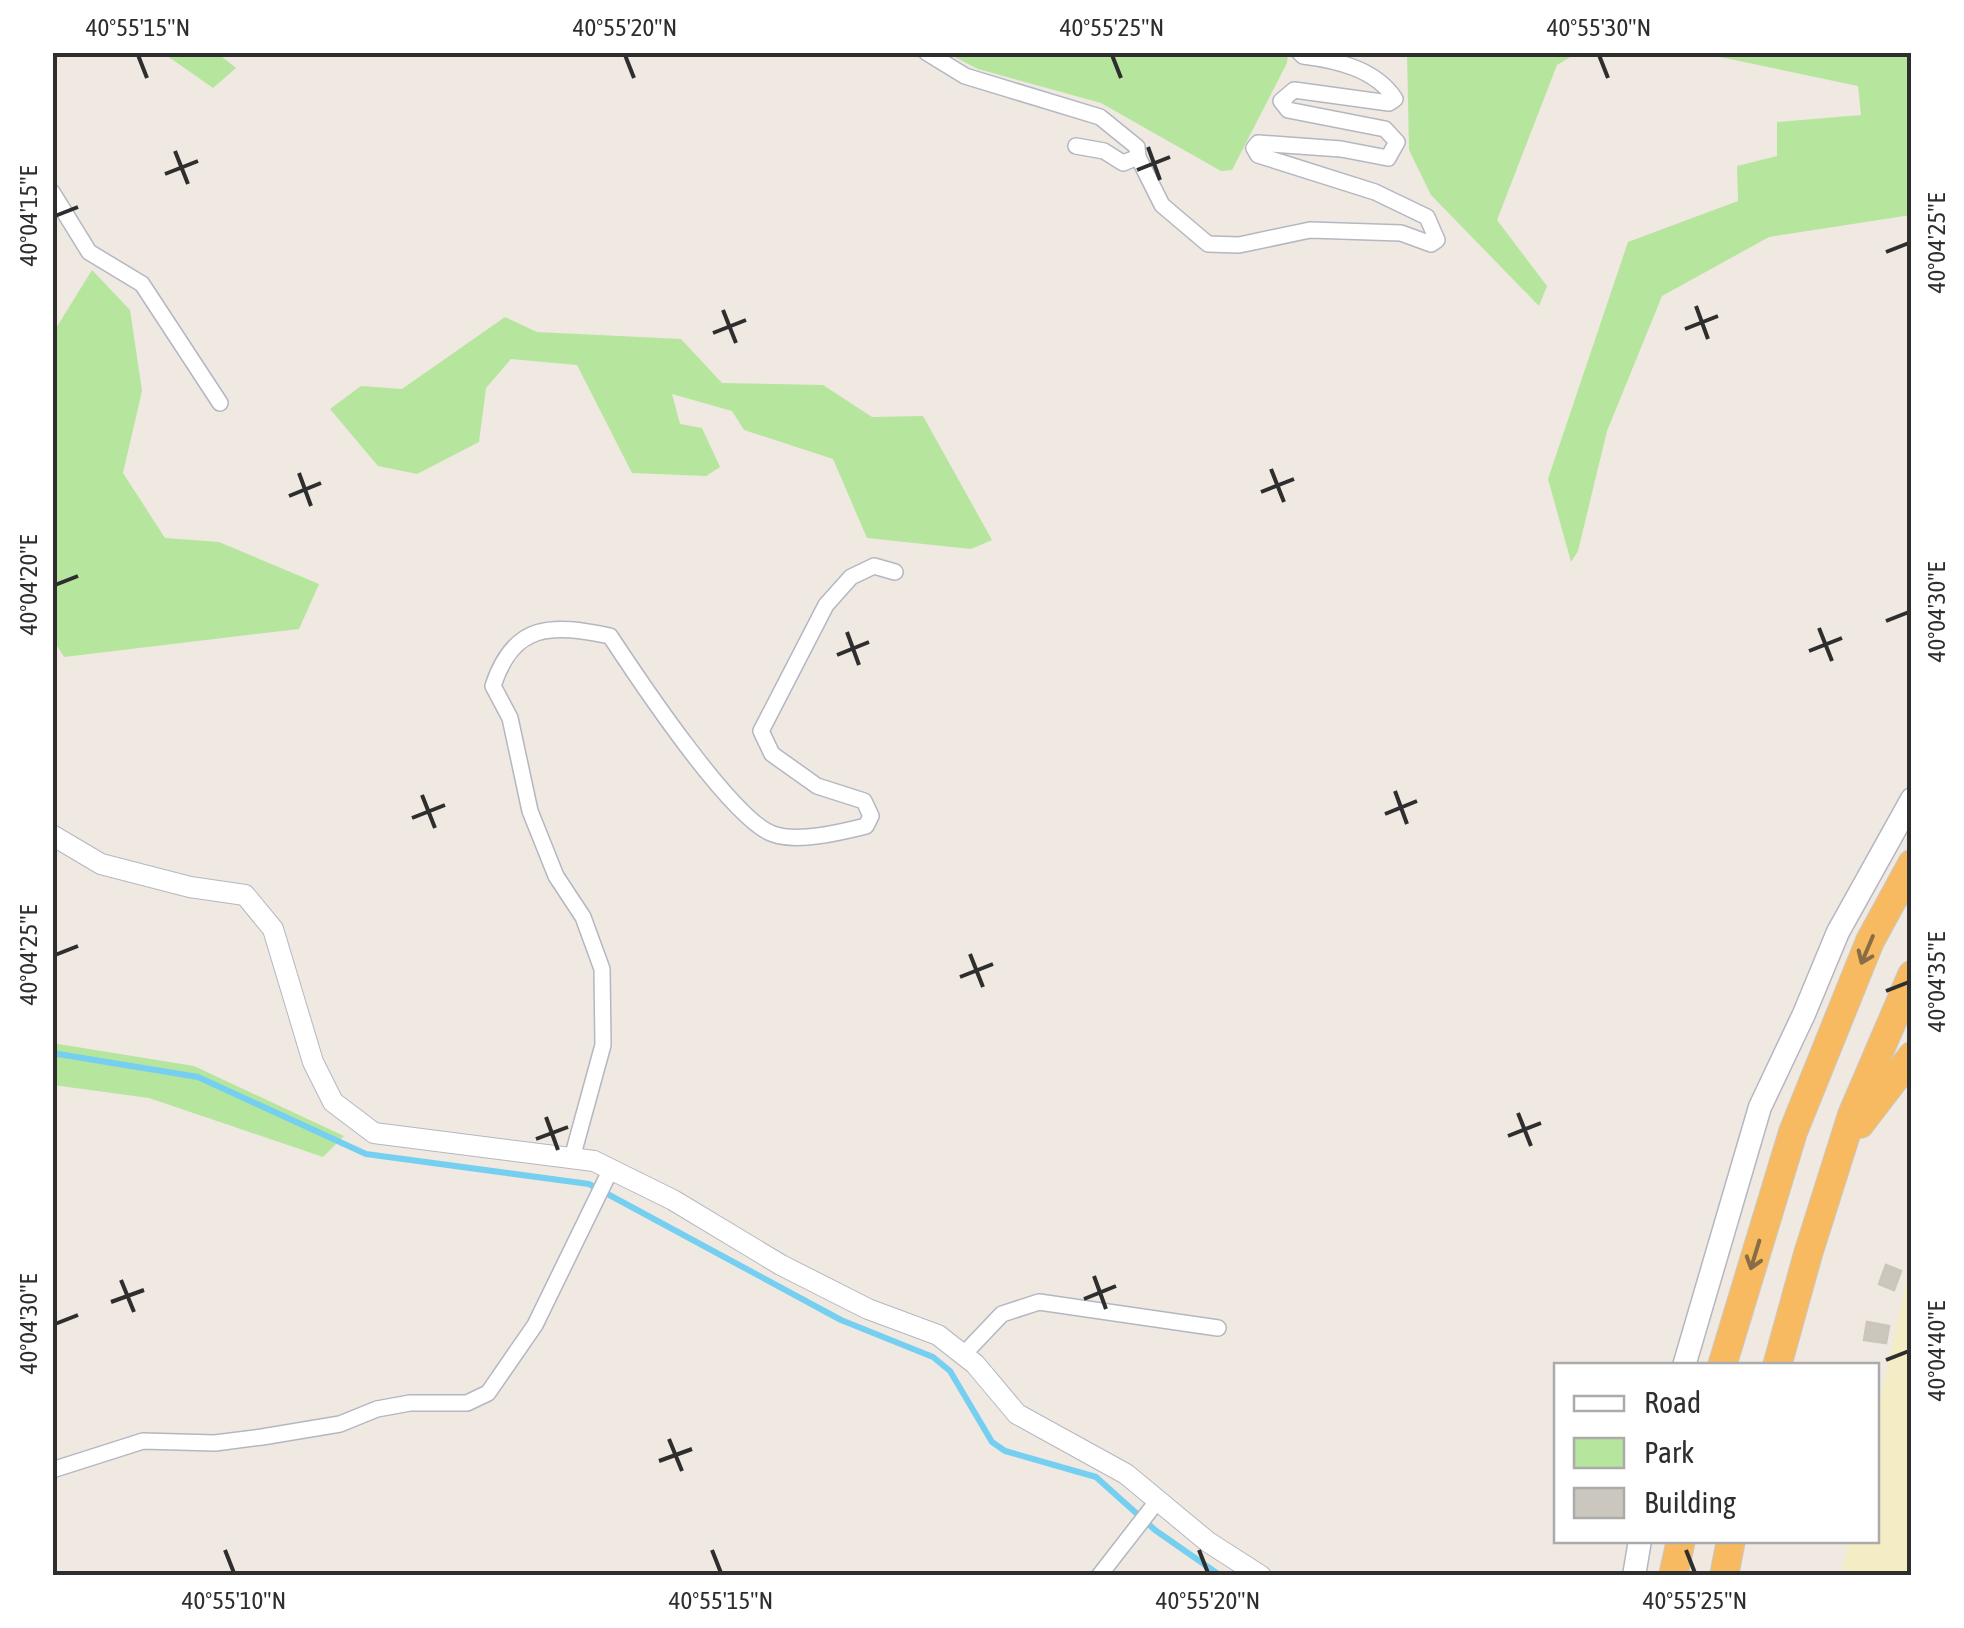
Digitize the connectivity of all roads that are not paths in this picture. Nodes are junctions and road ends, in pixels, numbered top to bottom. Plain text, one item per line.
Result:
1 (926, 52) edge
2 (1299, 52) edge
3 (1076, 146) dead end
4 (1138, 158) junction
5 (52, 192) edge
6 (220, 403) dead end
7 (895, 572) dead end
8 (1912, 799) edge
9 (52, 835) edge
10 (1912, 864) edge
11 (1912, 976) edge
12 (1912, 1056) edge
13 (1841, 1149) junction
14 (572, 1158) junction
15 (610, 1169) junction
16 (1218, 1328) dead end
17 (964, 1355) junction
18 (1685, 1363) edge
19 (1723, 1363) edge
20 (1779, 1363) edge
21 (52, 1470) edge
22 (1158, 1500) junction
23 (1640, 1543) edge
24 (1680, 1543) edge
25 (1730, 1543) edge
26 (1098, 1576) edge
27 (1261, 1576) edge
28 (1634, 1576) edge
29 (1672, 1576) edge
30 (1724, 1576) edge

1 - 4 street
2 - 4 street
3 - 4 street
5 - 6 street
7 - 14 street
8 - 18 main road
9 - 14 street
10 -> 19 highway
11 - 13 highway
12 - 13 highway
13 - 20 highway
14 - 15 street
15 - 17 street
15 - 21 street
16 - 17 street
17 - 22 street
22 - 26 street
22 - 27 street
23 - 28 main road
24 - 29 highway
25 - 30 highway

